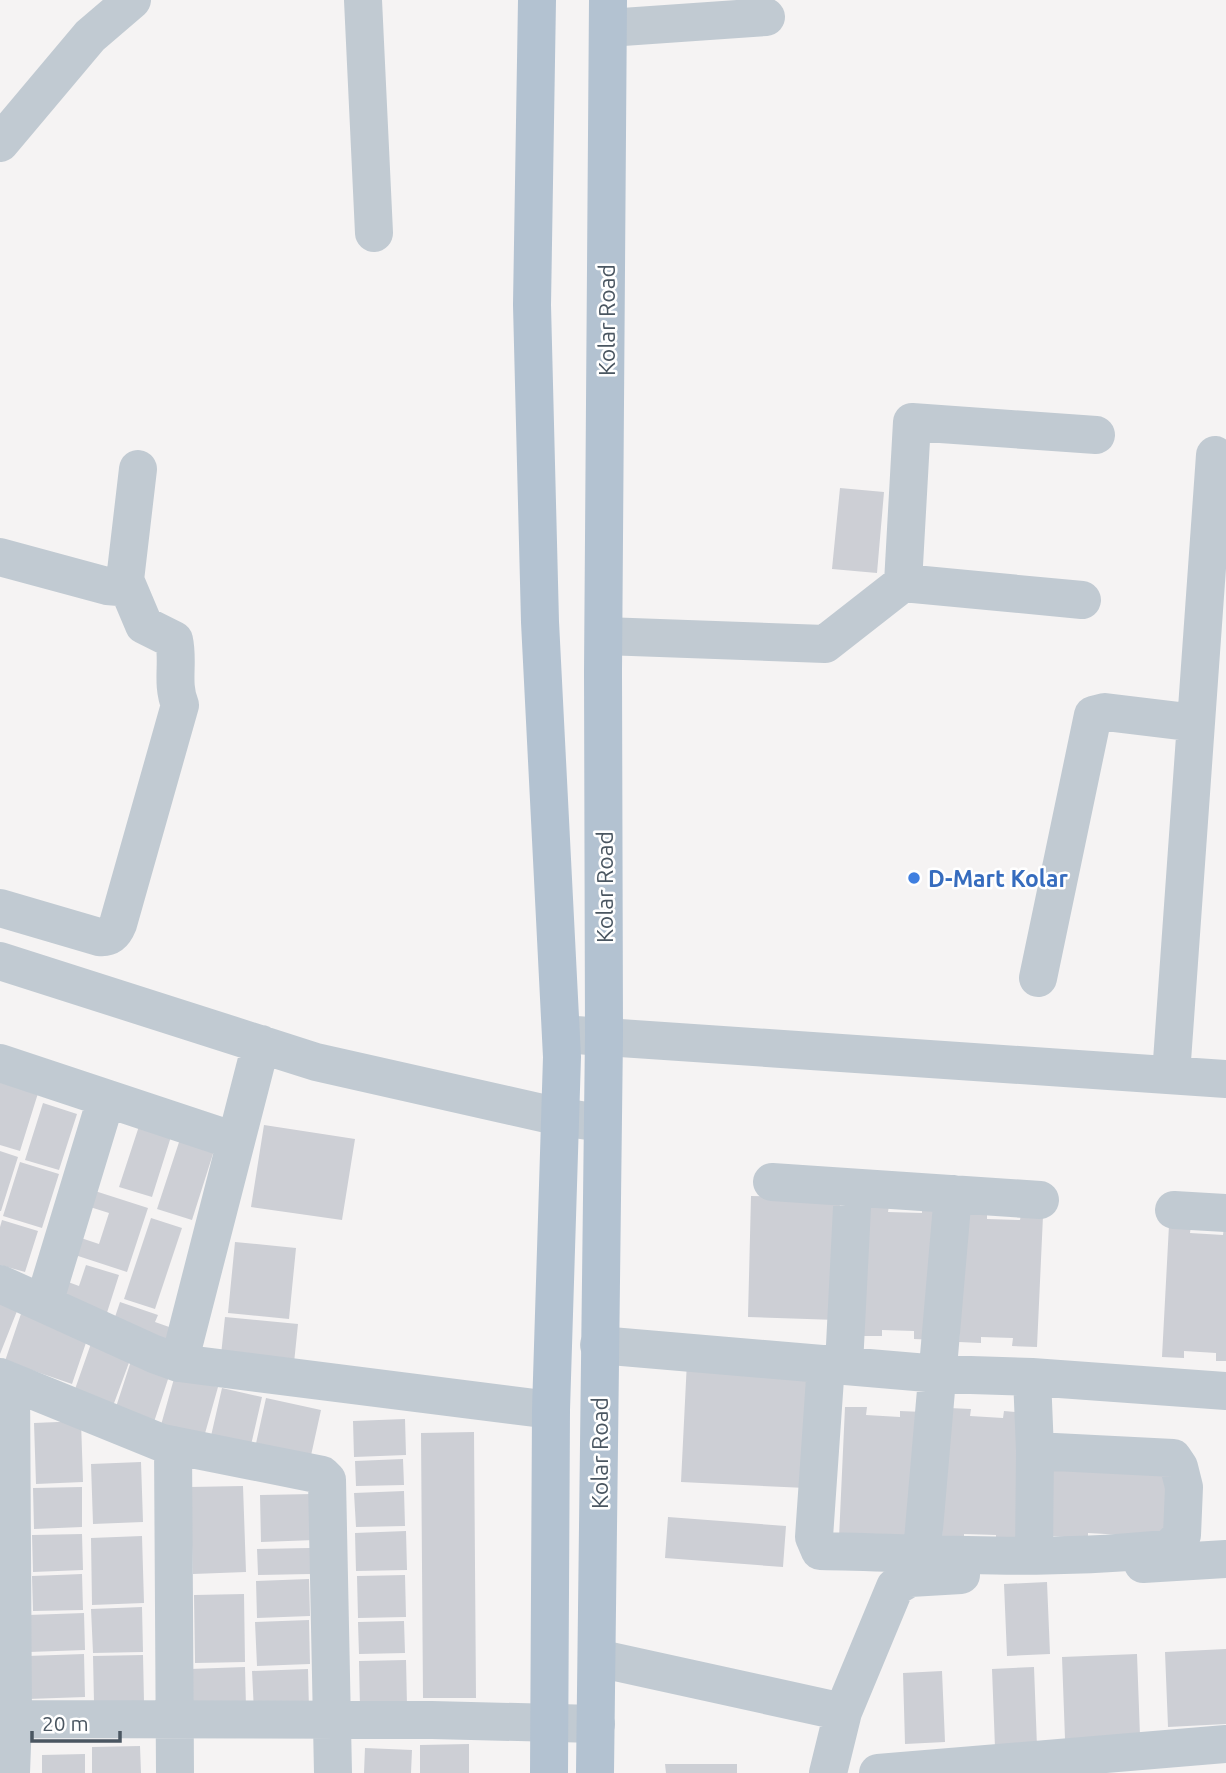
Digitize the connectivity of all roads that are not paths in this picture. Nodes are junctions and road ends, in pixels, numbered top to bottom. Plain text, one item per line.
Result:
1 (132, 0) edge
2 (363, 0) edge
3 (537, 0) edge
4 (608, 14) edge
5 (766, 17) dead end
6 (0, 143) edge
7 (374, 233) dead end
8 (1096, 435) dead end
9 (1215, 456) dead end
10 (138, 469) dead end
11 (0, 557) edge
12 (125, 580) junction
13 (903, 583) junction
14 (1082, 600) dead end
15 (604, 636) junction
16 (1196, 723) junction
17 (0, 908) edge
18 (0, 961) edge
19 (1038, 978) dead end
20 (261, 1044) junction
21 (0, 1063) edge
22 (561, 1074) junction
23 (1171, 1075) junction
24 (603, 1077) junction
25 (1226, 1079) edge
26 (106, 1099) junction
27 (235, 1140) junction
28 (772, 1182) dead end
29 (853, 1188) junction
30 (953, 1194) junction
31 (1040, 1200) dead end
32 (1174, 1210) dead end
33 (1226, 1213) edge
34 (0, 1284) edge
35 (44, 1303) junction
36 (599, 1345) junction
37 (179, 1363) junction
38 (835, 1364) junction
39 (939, 1374) junction
40 (1032, 1377) junction
41 (6, 1379) edge
42 (1226, 1391) edge
43 (551, 1409) junction
44 (173, 1445) junction
45 (1035, 1451) junction
46 (922, 1552) junction
47 (1034, 1554) junction
48 (1226, 1559) edge
49 (597, 1658) junction
50 (843, 1712) junction
51 (6, 1719) edge
52 (176, 1719) junction
53 (333, 1719) junction
54 (549, 1722) junction
55 (596, 1724) junction
56 (1226, 1744) edge
57 (11, 1773) edge
58 (175, 1773) edge
59 (333, 1773) edge
60 (548, 1773) edge
61 (595, 1773) edge
62 (828, 1773) edge
63 (878, 1773) edge

1 - 6 street
2 - 7 street
3 - 22 main road, Kolar Road
4 - 5 street
4 - 15 main road, Kolar Road
8 - 13 street
9 - 16 street
10 - 12 street
11 - 12 street
12 - 17 street
13 - 14 street
13 - 15 street
15 - 24 main road, Kolar Road
16 - 19 street
16 - 23 street
18 - 20 street
20 - 22 street
20 - 27 street
21 - 26 street
22 - 24 street
22 - 24 street
22 - 43 main road, Kolar Road
23 - 24 street
23 - 25 street
24 - 36 main road, Kolar Road
26 - 27 street
26 - 35 street
27 - 37 street
28 - 29 street
29 - 30 street
29 - 38 street
30 - 31 street
30 - 39 street
32 - 33 street
34 - 35 street
35 - 37 street
36 - 38 street
36 - 49 main road, Kolar Road
37 - 43 street
38 - 39 street
38 - 46 street
39 - 40 street
39 - 46 street
40 - 42 street
40 - 45 street
41 - 44 street
41 - 51 street
43 - 54 main road, Kolar Road
44 - 52 street
44 - 53 street
45 - 47 street
45 - 47 street
46 - 47 street
48 - 50 street
49 - 50 street
49 - 55 main road, Kolar Road
50 - 62 street
51 - 52 street
51 - 57 street
52 - 53 street
52 - 58 street
53 - 54 street
53 - 59 street
54 - 55 street
54 - 60 main road, Kolar Road
55 - 61 main road, Kolar Road
56 - 63 street

